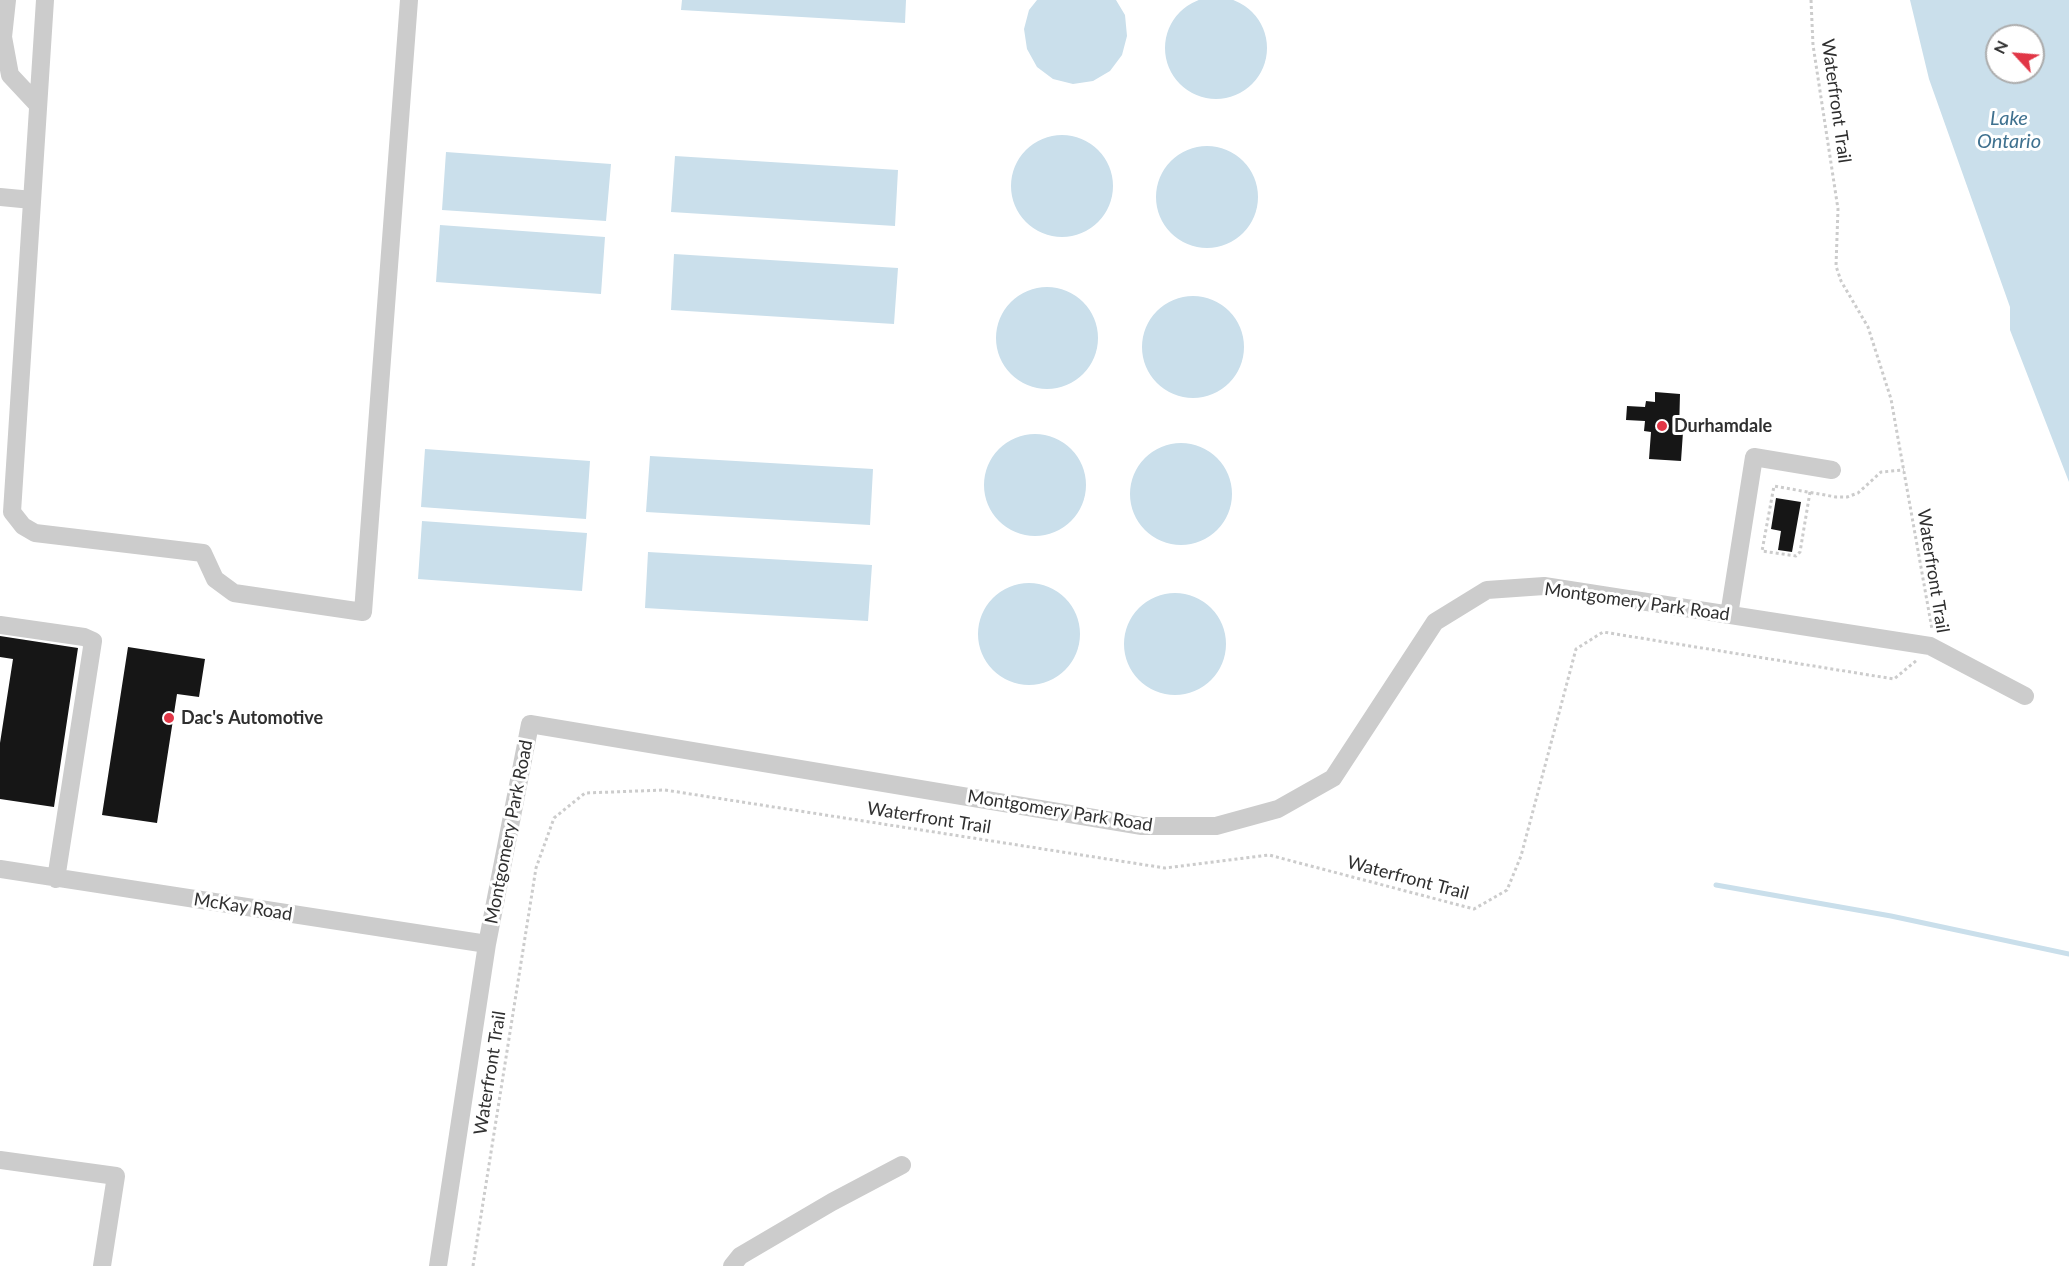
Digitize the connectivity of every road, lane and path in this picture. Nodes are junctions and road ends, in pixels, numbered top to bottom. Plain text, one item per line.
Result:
1 (7, 0) edge
2 (45, 0) edge
3 (409, 0) edge
4 (1811, 0) edge
5 (38, 105) junction
6 (0, 197) edge
7 (32, 200) junction
8 (1832, 470) dead end
9 (1904, 471) junction
10 (1810, 492) junction
11 (1729, 615) junction
12 (0, 625) edge
13 (1930, 646) junction
14 (2025, 696) dead end
15 (0, 869) edge
16 (56, 879) junction
17 (487, 944) junction
18 (0, 1160) edge
19 (902, 1165) dead end
20 (102, 1266) edge
21 (438, 1266) edge
22 (473, 1266) edge
23 (732, 1266) edge

1 - 5 street
2 - 5 street
3 - 7 street
4 - 9 path, Waterfront Trail
5 - 7 street
6 - 7 street
8 - 11 street
9 - 10 path
9 - 13 path, Waterfront Trail
10 - 10 path
11 - 13 street, Montgomery Park Road
11 - 17 street, Montgomery Park Road
12 - 16 street
13 - 14 street, Montgomery Park Road
13 - 22 path, Waterfront Trail
15 - 16 street, McKay Road
16 - 17 street, McKay Road
17 - 21 street, Montgomery Park Road
18 - 20 street
19 - 23 street

